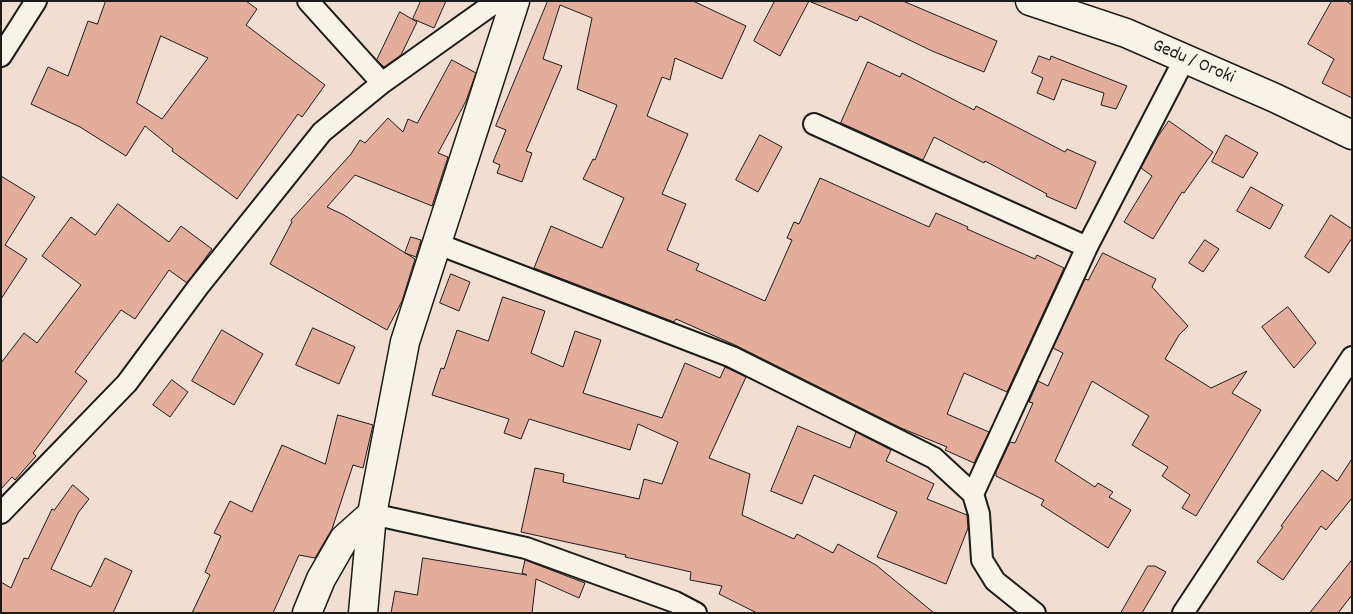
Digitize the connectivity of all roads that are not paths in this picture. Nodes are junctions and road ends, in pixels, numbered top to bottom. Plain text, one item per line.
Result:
1 (36, 1) edge
2 (308, 1) edge
3 (497, 1) edge
4 (515, 1) edge
5 (1030, 1) edge
6 (1, 56) edge
7 (1184, 60) junction
8 (382, 84) junction
9 (814, 124) dead end
10 (1352, 135) edge
11 (438, 244) junction
12 (1088, 247) junction
13 (1352, 357) edge
14 (973, 494) junction
15 (1, 513) edge
16 (372, 514) junction
17 (307, 613) edge
18 (363, 613) edge
19 (696, 613) edge
20 (1035, 613) edge
21 (1183, 613) edge

1 - 6 street
2 - 8 street
3 - 8 street
4 - 11 street
5 - 7 street, Gedu / Oroki
7 - 10 street, Gedu / Oroki
7 - 12 street
8 - 15 street
9 - 12 street
11 - 14 street
11 - 16 street
12 - 14 street
13 - 21 street
14 - 20 street
16 - 17 street
16 - 18 street
16 - 19 street

